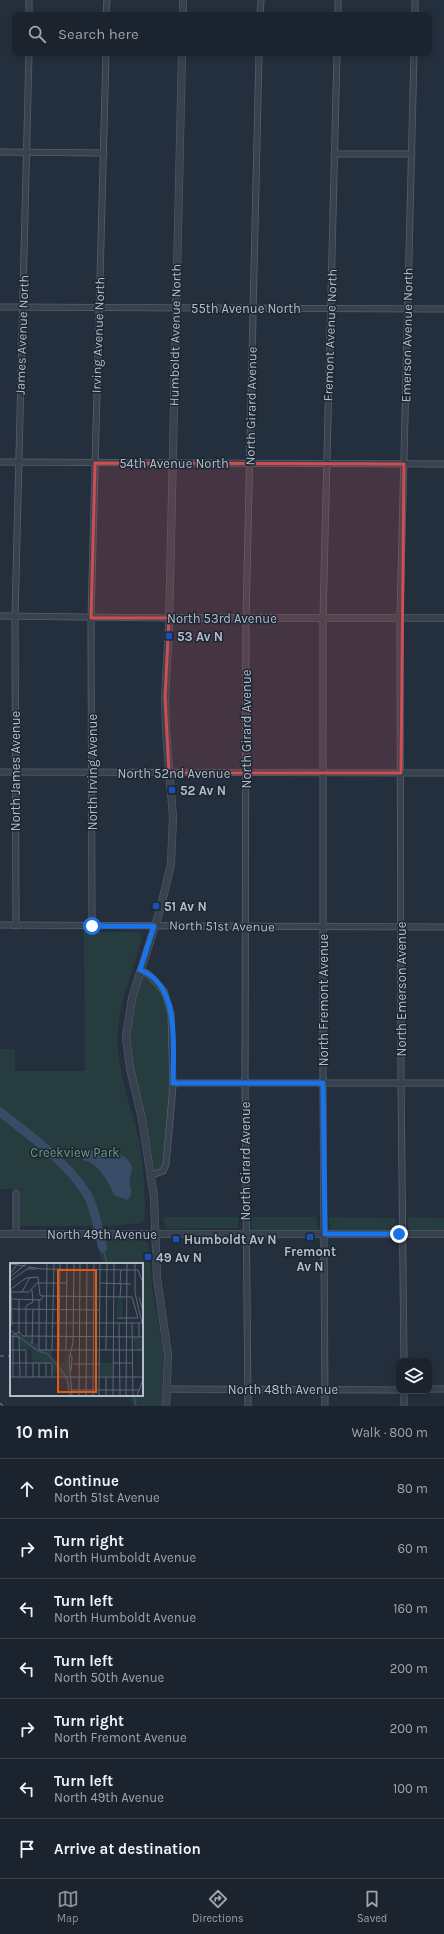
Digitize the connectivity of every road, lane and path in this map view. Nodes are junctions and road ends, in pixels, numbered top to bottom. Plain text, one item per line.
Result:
1 (29, 0) edge
2 (107, 0) edge
3 (184, 0) edge
4 (261, 0) edge
5 (338, 0) edge
6 (415, 0) edge
7 (29, 12) edge
8 (106, 12) edge
9 (183, 12) edge
10 (260, 12) edge
11 (338, 12) edge
12 (415, 12) edge
13 (29, 56) edge
14 (106, 56) edge
15 (182, 56) edge
16 (259, 56) edge
17 (337, 56) edge
18 (414, 56) edge
19 (0, 152) edge
20 (28, 153) junction
21 (104, 153) junction
22 (334, 154) junction
23 (412, 154) junction
24 (0, 307) edge
25 (23, 307) junction
26 (99, 307) junction
27 (176, 308) junction
28 (254, 308) junction
29 (331, 308) junction
30 (408, 309) junction
31 (444, 309) edge
32 (0, 462) edge
33 (19, 462) junction
34 (95, 463) junction
35 (250, 463) junction
36 (172, 464) junction
37 (326, 464) junction
38 (404, 464) junction
39 (444, 464) edge
40 (0, 616) edge
41 (15, 617) junction
42 (91, 618) junction
43 (169, 618) junction
44 (246, 618) junction
45 (323, 618) junction
46 (400, 618) junction
47 (444, 618) edge
48 (0, 772) edge
49 (15, 772) junction
50 (92, 772) junction
51 (169, 773) junction
52 (246, 773) junction
53 (323, 773) junction
54 (401, 773) junction
55 (444, 773) edge
56 (0, 925) edge
57 (16, 926) junction
58 (92, 926) junction
59 (154, 926) junction
60 (400, 926) junction
61 (245, 927) junction
62 (323, 927) junction
63 (444, 927) edge
64 (140, 970) junction
65 (401, 1082) junction
66 (444, 1082) edge
67 (173, 1083) junction
68 (245, 1083) junction
69 (323, 1083) junction
70 (152, 1175) junction
71 (16, 1193) dead end
72 (0, 1234) edge
73 (16, 1234) junction
74 (155, 1234) junction
75 (246, 1234) junction
76 (325, 1234) junction
77 (402, 1234) junction
78 (444, 1234) edge
79 (404, 1358) edge
80 (167, 1389) junction
81 (248, 1389) junction
82 (325, 1389) junction
83 (444, 1389) edge
84 (396, 1390) edge
85 (432, 1390) edge
86 (404, 1394) edge
87 (166, 1406) edge
88 (248, 1406) edge
89 (325, 1406) edge
90 (404, 1406) edge

1 - 7 street
2 - 8 street
3 - 9 street
4 - 10 street
5 - 11 street
6 - 12 street
13 - 20 street, James Avenue North
14 - 21 street, Irving Avenue North
15 - 27 street, Humboldt Avenue North
16 - 28 street, North Girard Avenue
17 - 22 street, Fremont Avenue North
18 - 23 street, Emerson Avenue North
19 - 20 street
20 - 21 street
20 - 25 street, James Avenue North
21 - 26 street, Irving Avenue North
22 - 23 street
22 - 29 street, Fremont Avenue North
23 - 30 street, Emerson Avenue North
24 - 25 street, 55th Avenue North
25 - 26 street, 55th Avenue North
25 - 33 street, James Avenue North
26 - 27 street, 55th Avenue North
26 - 34 street, Irving Avenue North
27 - 28 street, 55th Avenue North
27 - 36 street, Humboldt Avenue North
28 - 29 street, 55th Avenue North
28 - 35 street, North Girard Avenue
29 - 30 street, 55th Avenue North
29 - 37 street, Fremont Avenue North
30 - 31 street, 55th Avenue North
30 - 38 street, Emerson Avenue North
32 - 33 street, 54th Avenue North
33 - 34 street, 54th Avenue North
33 - 41 street, James Avenue North
34 - 36 street, 54th Avenue North
34 - 42 street, Irving Avenue North
35 - 36 street, 54th Avenue North
35 - 37 street, 54th Avenue North
35 - 44 street, North Girard Avenue
36 - 43 street, Humboldt Avenue North
37 - 38 street, 54th Avenue North
37 - 45 street, Fremont Avenue North
38 - 39 street, 54th Avenue North
38 - 46 street, Emerson Avenue North
40 - 41 street, North 53rd Avenue
41 - 42 street, North 53rd Avenue
41 - 49 street, North James Avenue
42 - 43 street, North 53rd Avenue
42 - 50 street, North Irving Avenue
43 - 44 street, North 53rd Avenue
43 - 51 street, Humboldt Avenue North
44 - 45 street, North 53rd Avenue
44 - 52 street, North Girard Avenue
45 - 46 street, North 53rd Avenue
45 - 53 street, North Fremont Avenue
46 - 47 street, North 53rd Avenue
46 - 54 street, North Emerson Avenue
48 - 49 street, North 52nd Avenue
49 - 50 street, North 52nd Avenue
49 - 57 street, North James Avenue
50 - 51 street, North 52nd Avenue
50 - 58 street, North Irving Avenue
51 - 52 street, North 52nd Avenue
51 - 59 street, Humboldt Avenue North
52 - 53 street, North 52nd Avenue
52 - 61 street, North Girard Avenue
53 - 54 street, North 52nd Avenue
53 - 62 street, North Fremont Avenue
54 - 55 street, North 52nd Avenue
54 - 60 street, North Emerson Avenue
56 - 57 street, North 51st Avenue
57 - 58 street, North 51st Avenue
58 - 59 street, North 51st Avenue
59 - 61 street, North 51st Avenue
59 - 64 street, Humboldt Avenue North
60 - 62 street, North 51st Avenue
60 - 63 street, North 51st Avenue
60 - 65 street, North Emerson Avenue
61 - 62 street, North 51st Avenue
61 - 68 street, North Girard Avenue
62 - 69 street, North Fremont Avenue
64 - 67 street
64 - 70 street, Humboldt Avenue North
65 - 66 street
65 - 69 street
65 - 77 street, North Emerson Avenue
67 - 68 street
67 - 70 street
68 - 69 street
68 - 75 street, North Girard Avenue
69 - 76 street, North Fremont Avenue
70 - 74 street, Humboldt Avenue North
71 - 73 street
72 - 73 street, North 49th Avenue
73 - 74 street, North 49th Avenue
74 - 75 street, North 49th Avenue
74 - 80 street, Humboldt Avenue North
75 - 76 street, North 49th Avenue
75 - 81 street, North Girard Avenue
76 - 77 street, North 49th Avenue
76 - 82 street, North Fremont Avenue
77 - 78 street, North 49th Avenue
77 - 79 street, North Emerson Avenue
80 - 81 street, North 48th Avenue
80 - 87 street, Humboldt Avenue North
81 - 82 street, North 48th Avenue
81 - 88 street, North Girard Avenue
82 - 84 street, North 48th Avenue
82 - 89 street, North Fremont Avenue
83 - 85 street
86 - 90 street

